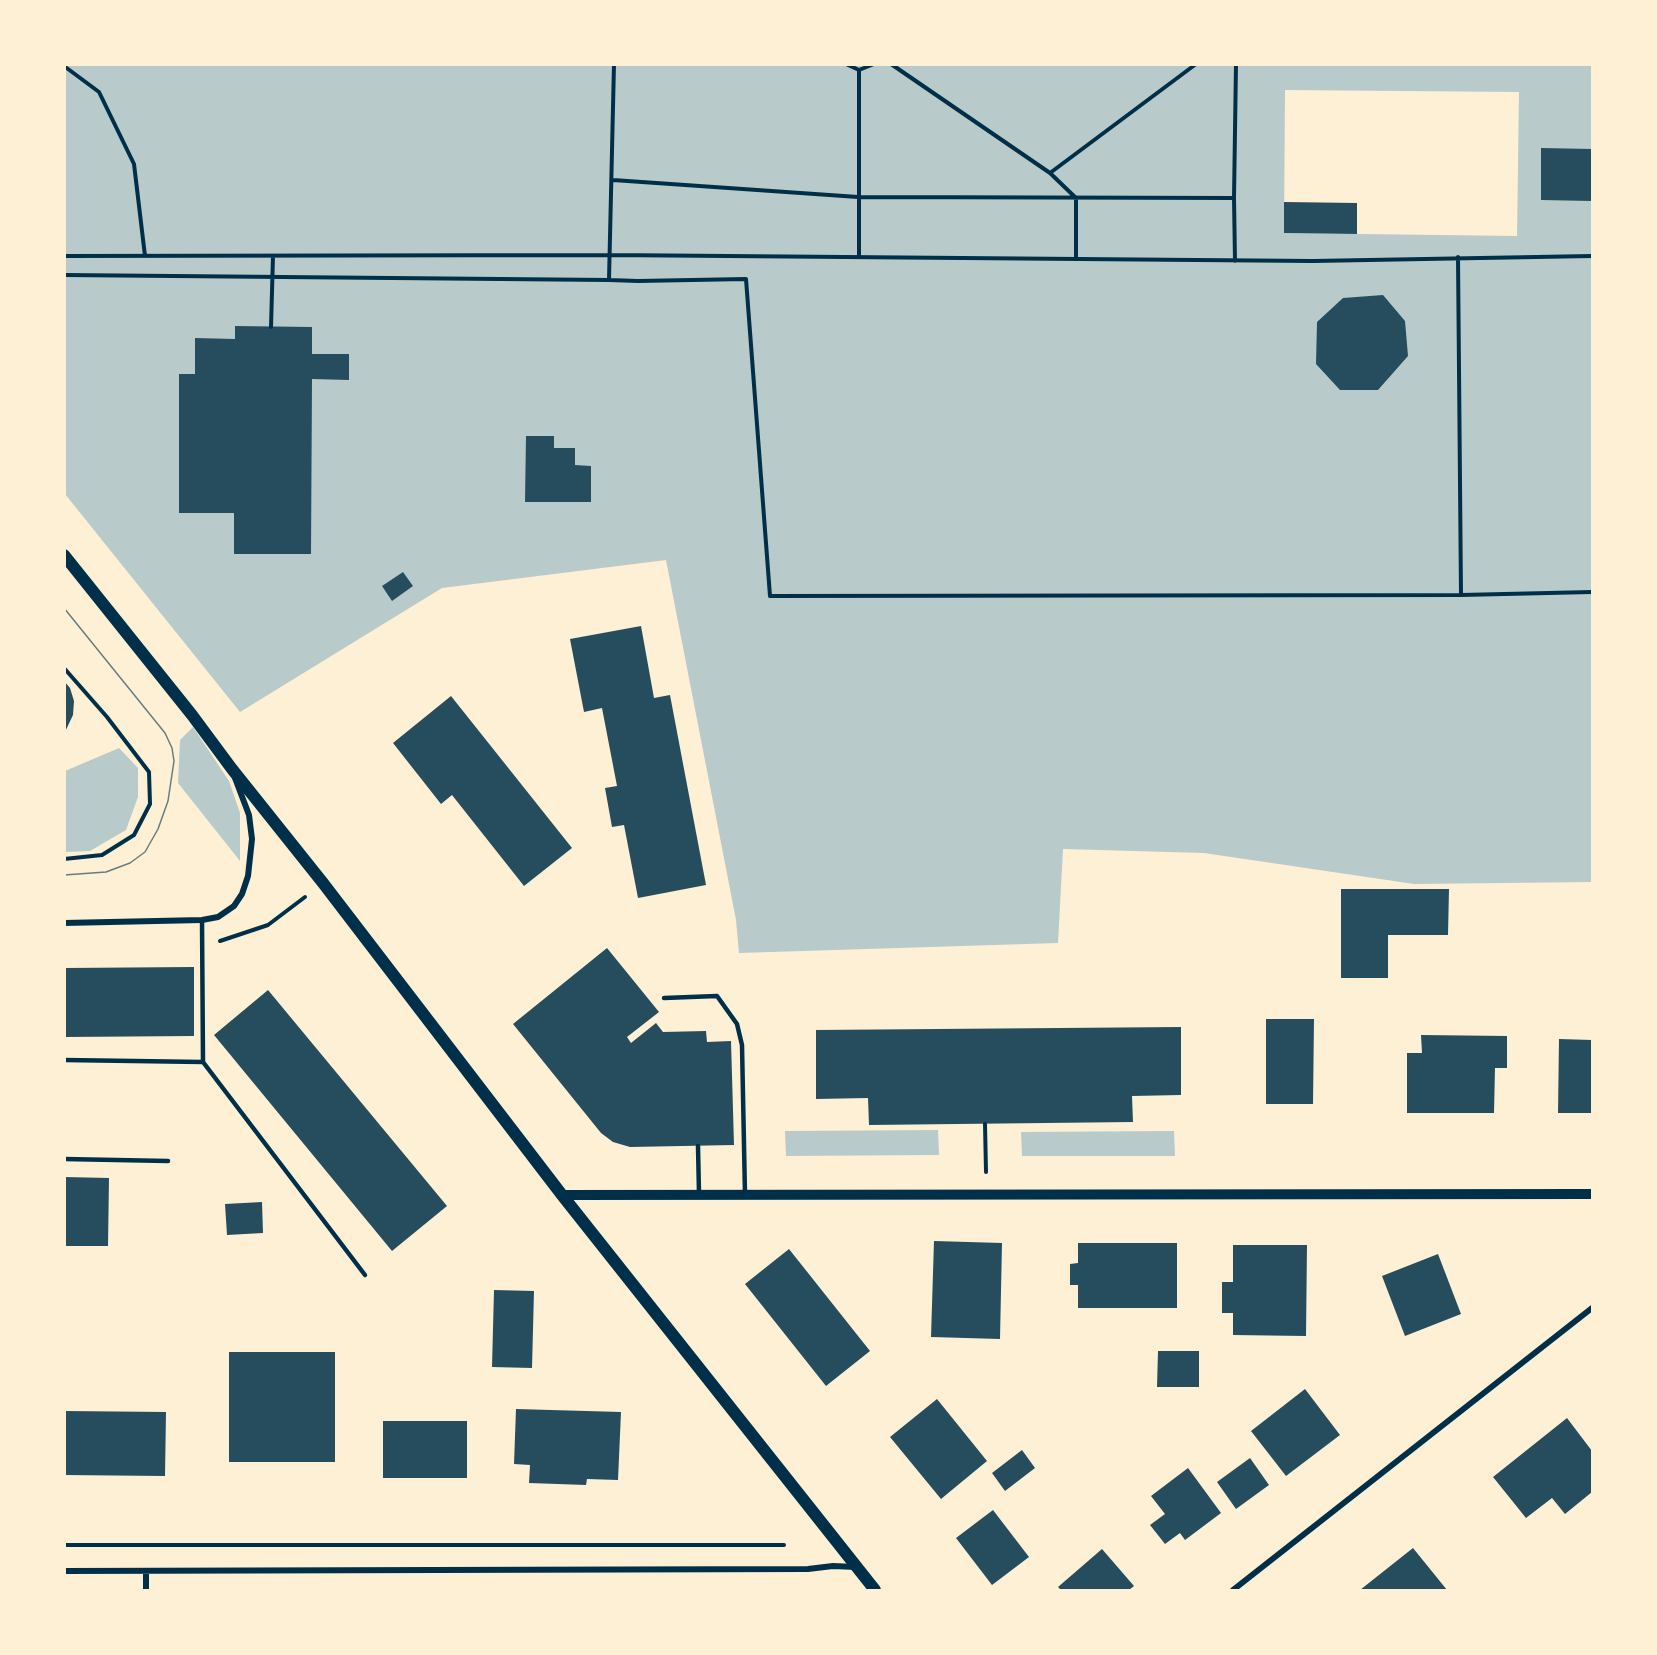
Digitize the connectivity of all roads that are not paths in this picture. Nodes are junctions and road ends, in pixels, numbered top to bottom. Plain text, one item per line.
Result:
1 (64, 555) edge
2 (232, 770) junction
3 (202, 920) junction
4 (64, 923) edge
5 (664, 998) dead end
6 (64, 1060) edge
7 (203, 1062) junction
8 (698, 1146) dead end
9 (64, 1159) edge
10 (168, 1161) dead end
11 (1593, 1194) edge
12 (562, 1195) junction
13 (699, 1195) junction
14 (745, 1195) junction
15 (365, 1275) dead end
16 (1593, 1308) edge
17 (856, 1566) junction
18 (64, 1571) edge
19 (146, 1571) junction
20 (146, 1590) edge
21 (875, 1590) edge
22 (1233, 1590) edge

1 - 2 main road
2 - 3 street
2 - 12 main road
3 - 4 street
3 - 7 lane
5 - 14 lane
6 - 7 lane
7 - 15 lane
8 - 13 lane
9 - 10 lane
11 - 14 street
12 - 13 street
12 - 17 main road
13 - 14 street
16 - 22 street
17 - 19 street
17 - 21 main road
18 - 19 street
19 - 20 street

